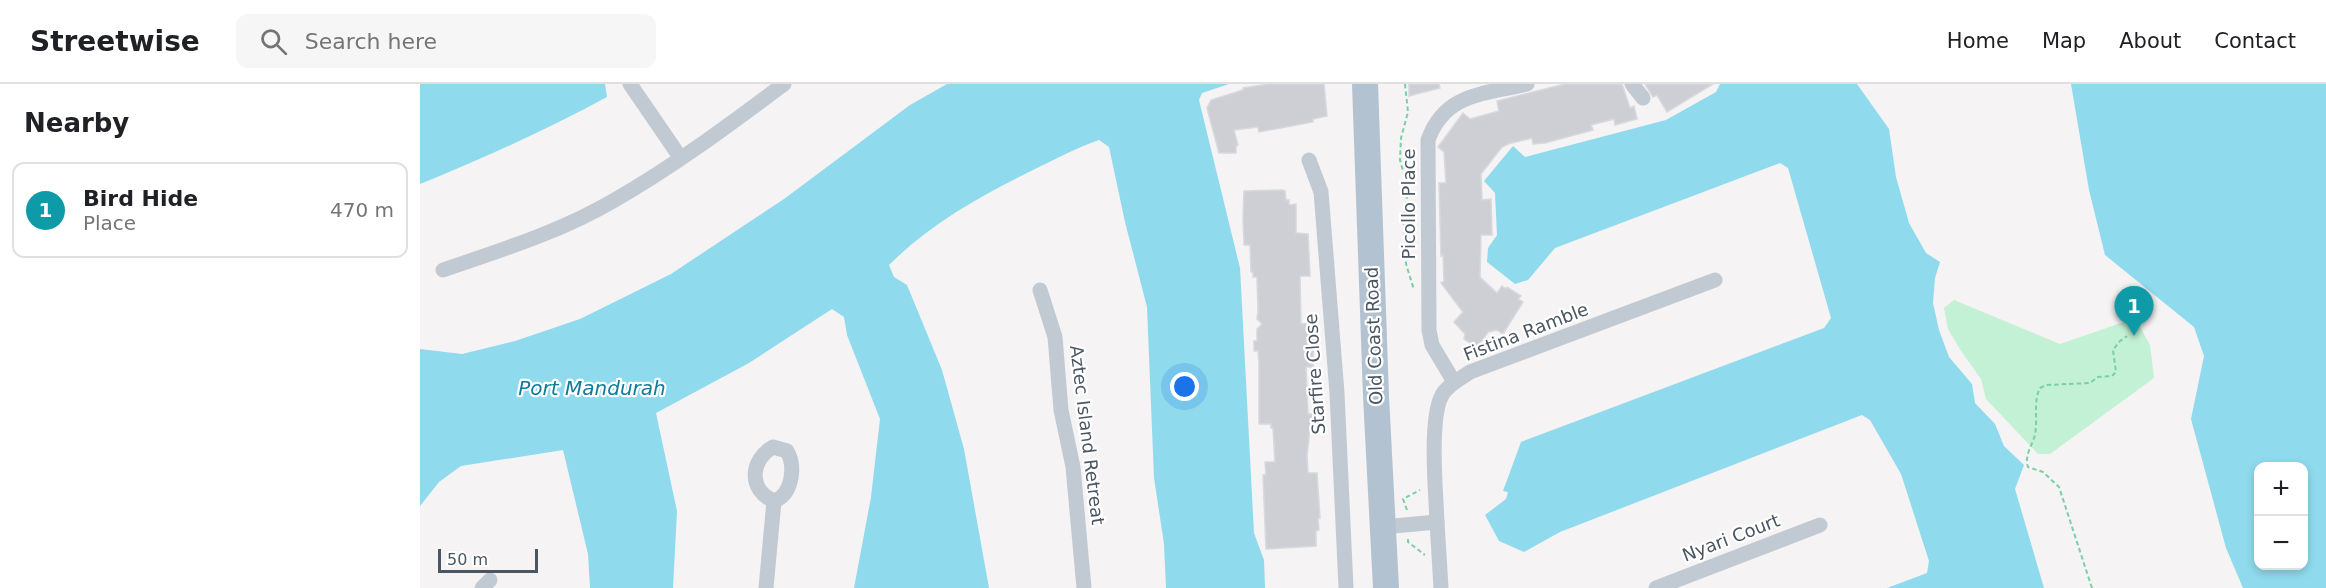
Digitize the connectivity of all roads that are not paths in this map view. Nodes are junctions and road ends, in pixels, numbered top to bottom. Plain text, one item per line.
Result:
1 (630, 84) edge
2 (784, 84) edge
3 (1365, 84) edge
4 (1527, 84) edge
5 (1632, 84) edge
6 (1642, 98) dead end
7 (680, 158) junction
8 (1309, 160) dead end
9 (443, 270) dead end
10 (1715, 280) dead end
11 (1040, 290) dead end
12 (1454, 382) junction
13 (774, 501) dead end
14 (1437, 522) junction
15 (1820, 525) dead end
16 (1383, 526) junction
17 (765, 588) edge
18 (1084, 588) edge
19 (1346, 588) edge
20 (1386, 588) edge
21 (1441, 588) edge
22 (1656, 588) edge

1 - 7 street
2 - 7 street
3 - 16 main road, Old Coast Road
4 - 12 street, Picollo Place
5 - 6 street
7 - 9 street
8 - 19 street, Starfire Close
10 - 12 street, Fistina Ramble
11 - 18 street, Aztec Island Retreat
12 - 14 street, Fistina Ramble
13 - 17 street
14 - 16 street
14 - 21 street, Fistina Ramble
15 - 22 street, Nyari Court
16 - 20 main road, Old Coast Road

